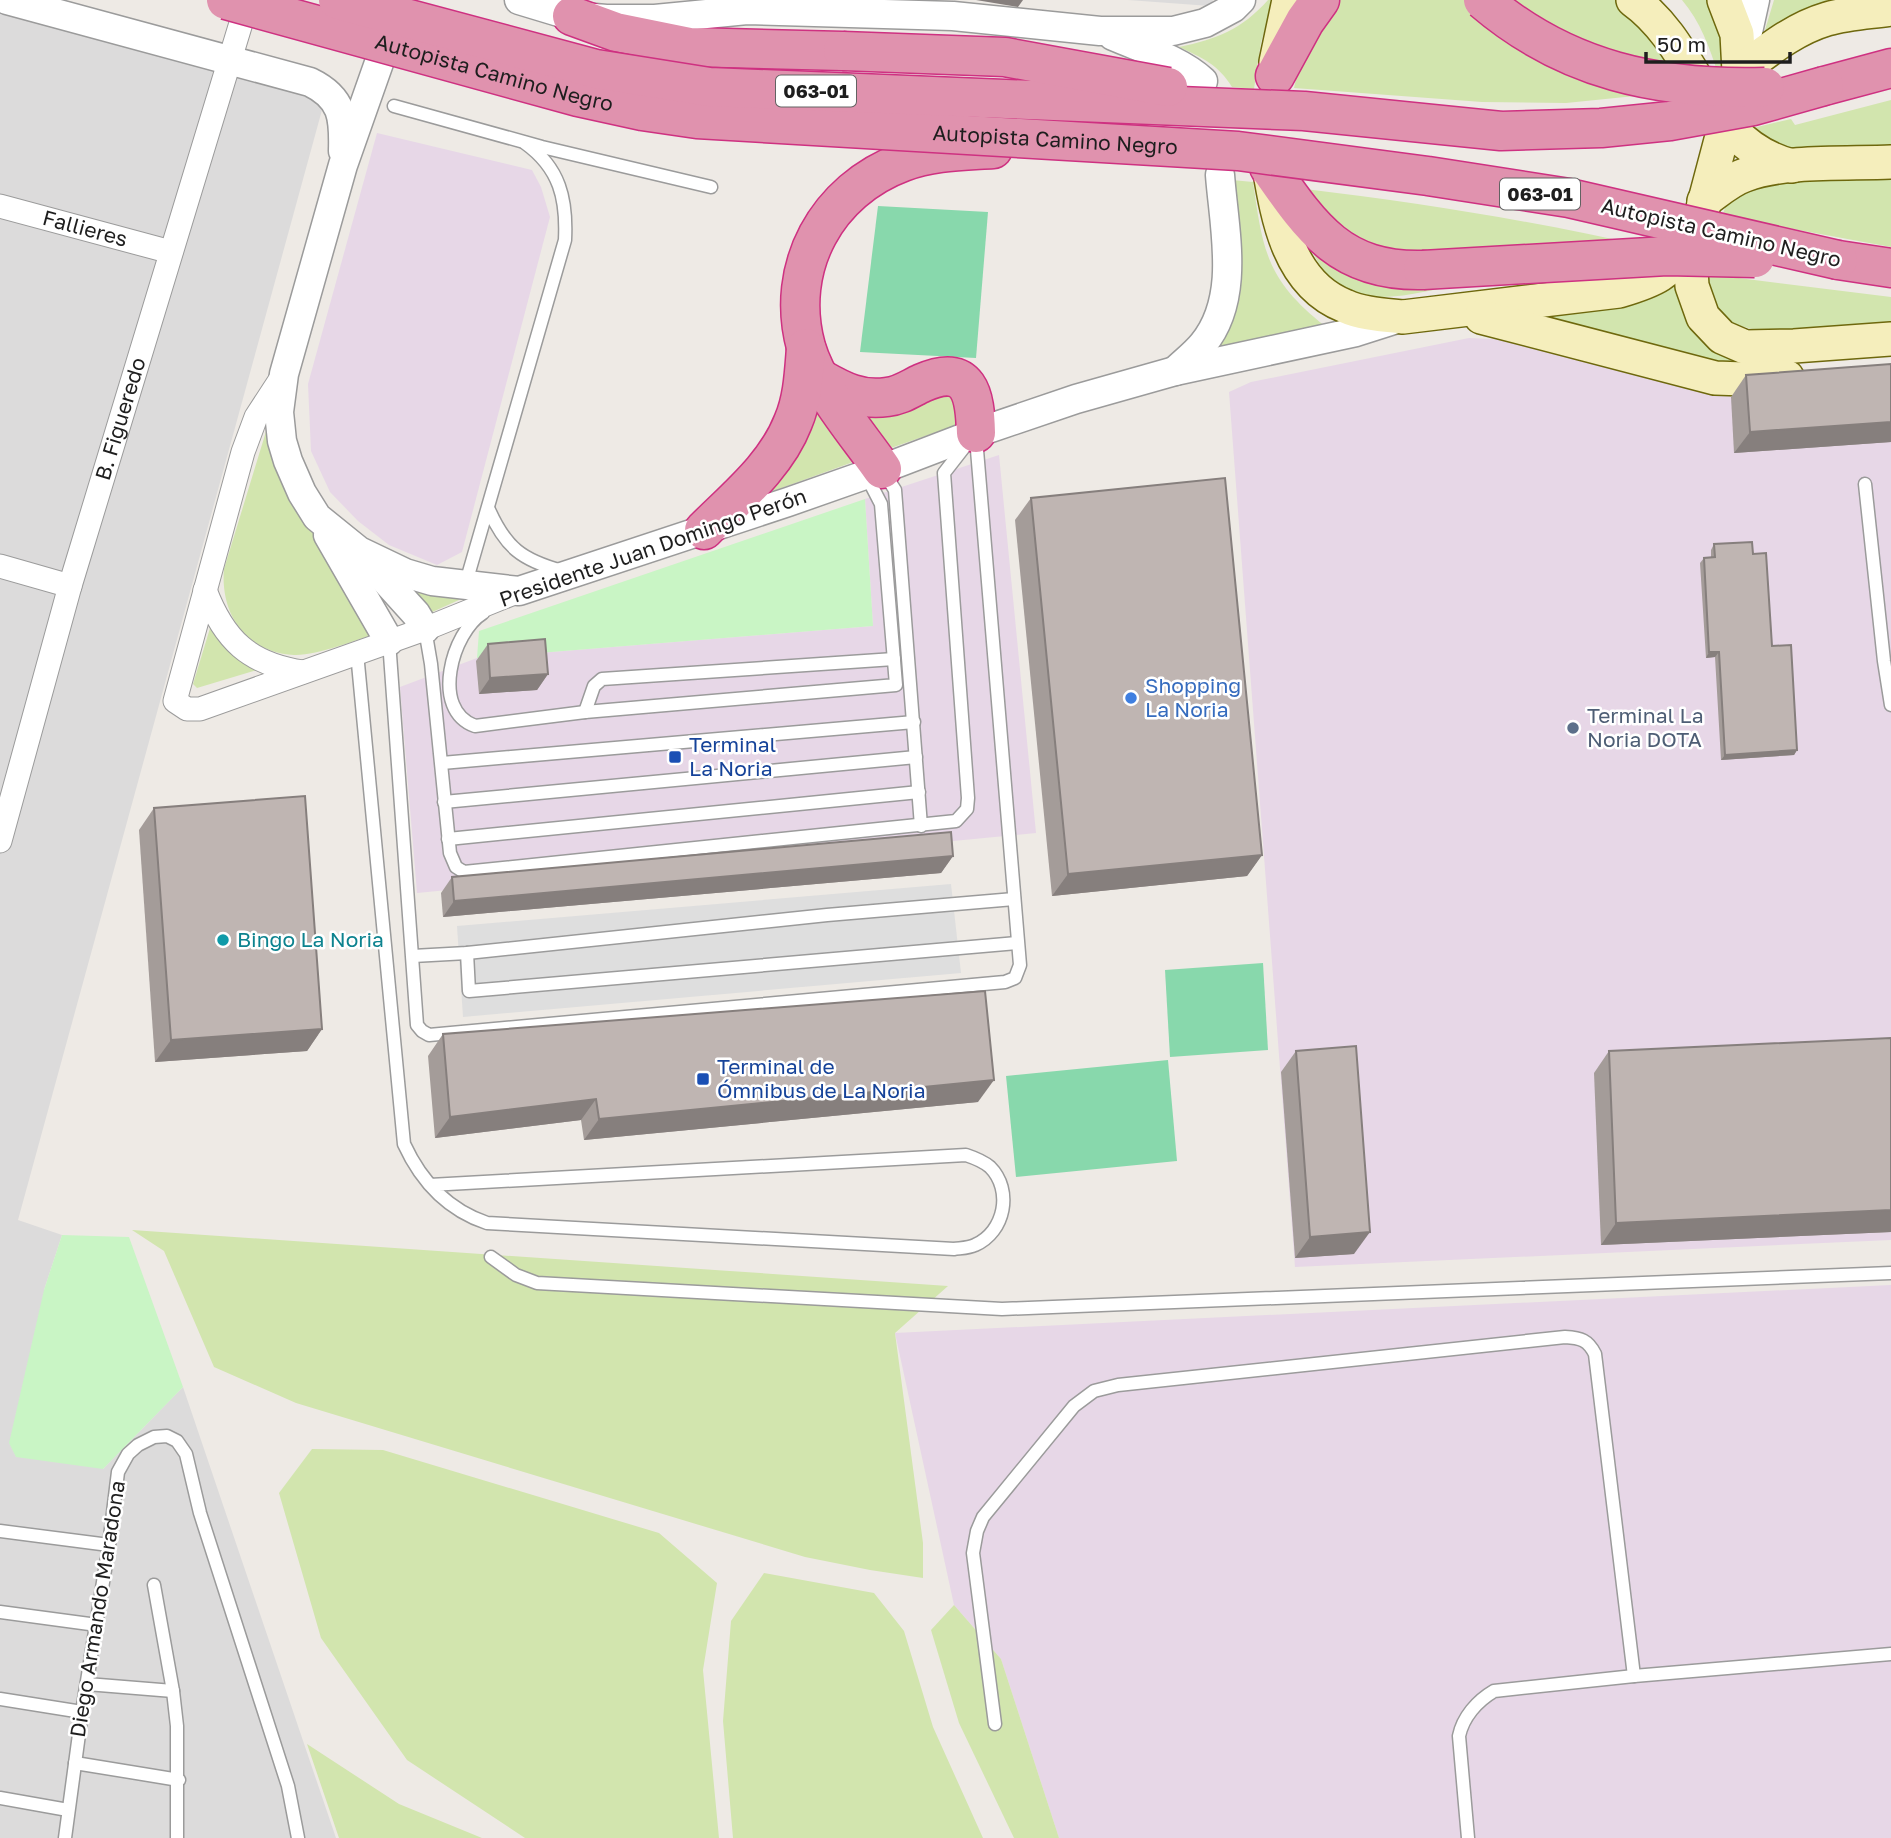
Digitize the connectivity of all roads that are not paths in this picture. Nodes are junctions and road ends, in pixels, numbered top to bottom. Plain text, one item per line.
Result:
1 (7, 0) edge
2 (226, 0) edge
3 (248, 0) edge
4 (338, 0) edge
5 (519, 0) edge
6 (1241, 0) edge
7 (1289, 0) edge
8 (1320, 0) edge
9 (1483, 0) edge
10 (1633, 0) edge
11 (1724, 0) edge
12 (1755, 0) edge
13 (748, 5) edge
14 (1891, 9) edge
15 (572, 16) junction
16 (1100, 31) junction
17 (380, 60) dead end
18 (229, 61) junction
19 (1891, 68) edge
20 (1739, 72) junction
21 (1203, 81) dead end
22 (1274, 81) joint
23 (1824, 86) junction
24 (394, 106) dead end
25 (1304, 111) junction
26 (1724, 122) junction
27 (525, 143) junction
28 (1105, 145) junction
29 (1891, 162) edge
30 (344, 165) junction
31 (1792, 166) junction
32 (1269, 167) joint
33 (1220, 174) dead end
34 (711, 187) dead end
35 (1704, 201) junction
36 (0, 206) edge
37 (1695, 238) junction
38 (171, 252) junction
39 (1838, 260) junction
40 (1891, 268) edge
41 (1455, 311) junction
42 (1403, 317) junction
43 (1891, 339) edge
44 (1812, 360) junction
45 (814, 364) junction
46 (1175, 371) junction
47 (284, 374) junction
48 (976, 433) junction
49 (874, 472) junction
50 (1865, 484) dead end
51 (489, 510) junction
52 (317, 517) junction
53 (704, 530) junction
54 (359, 551) junction
55 (0, 566) edge
56 (571, 574) junction
57 (70, 586) junction
58 (465, 586) junction
59 (205, 590) junction
60 (519, 591) junction
61 (425, 629) junction
62 (390, 642) junction
63 (357, 653) junction
64 (894, 659) junction
65 (303, 672) junction
66 (1891, 705) edge
67 (584, 712) junction
68 (915, 722) junction
69 (916, 757) junction
70 (442, 763) junction
71 (919, 792) junction
72 (444, 802) junction
73 (921, 826) junction
74 (448, 839) junction
75 (0, 841) edge
76 (1014, 899) junction
77 (1017, 943) junction
78 (467, 953) junction
79 (413, 956) junction
80 (430, 1185) junction
81 (491, 1257) dead end
82 (1891, 1273) edge
83 (0, 1531) edge
84 (109, 1545) junction
85 (154, 1586) dead end
86 (0, 1612) edge
87 (97, 1625) junction
88 (1891, 1654) edge
89 (1634, 1676) junction
90 (86, 1685) junction
91 (173, 1691) junction
92 (0, 1699) edge
93 (82, 1712) junction
94 (995, 1724) dead end
95 (75, 1763) junction
96 (179, 1780) junction
97 (0, 1798) edge
98 (68, 1810) junction
99 (65, 1838) edge
100 (177, 1838) edge
101 (298, 1838) edge
102 (1468, 1838) edge

1 - 18 street
2 - 28 highway, Autopista Camino Negro / 063-01, bridge
3 - 18 street, B. Figueredo
4 - 25 highway, Autopista Camino Negro / 063-01, bridge
5 - 15 street
6 - 16 street
7 - 22 main road
8 - 22 highway
9 - 23 highway, bridge
10 - 26 main road
11 - 20 main road
12 - 20 street
13 - 15 street
13 - 16 street
14 - 20 main road
15 - 25 highway, bridge
16 - 21 street
17 - 30 street
18 - 30 street
18 - 38 street, B. Figueredo
19 - 23 highway, Autopista Camino Negro / 063-01
20 - 26 main road
23 - 25 highway, Autopista Camino Negro / 063-01, bridge
24 - 27 lane
26 - 31 main road
26 - 35 main road
27 - 34 lane
27 - 51 lane
28 - 39 highway, Autopista Camino Negro / 063-01, bridge
28 - 45 highway, bridge
29 - 31 main road
30 - 47 street
31 - 35 main road
32 - 39 highway, bridge
32 - 42 main road
33 - 46 street
35 - 37 main road
36 - 38 street, Fallieres
37 - 41 main road
37 - 44 main road
38 - 57 street, B. Figueredo
39 - 40 highway, Autopista Camino Negro / 063-01
41 - 42 main road
41 - 44 main road
42 - 46 street, Presidente Juan Domingo Perón
43 - 44 main road
45 - 48 highway
45 - 49 highway
45 - 53 highway
46 - 48 street, Presidente Juan Domingo Perón
47 - 52 street
47 - 59 street
48 - 49 street, Presidente Juan Domingo Perón
48 - 73 lane
48 - 76 lane
49 - 53 street, Presidente Juan Domingo Perón
49 - 64 lane
49 - 68 lane
50 - 66 lane
51 - 56 lane
51 - 58 lane
52 - 54 street
52 - 62 street
53 - 56 street, Presidente Juan Domingo Perón
54 - 58 street
54 - 61 street
55 - 57 street
56 - 60 street, Presidente Juan Domingo Perón
57 - 75 street, B. Figueredo
58 - 60 street
59 - 65 street
59 - 65 street, Presidente Juan Domingo Perón
60 - 61 street, Presidente Juan Domingo Perón
60 - 67 lane
61 - 62 street, Presidente Juan Domingo Perón
61 - 70 lane
62 - 63 street, Presidente Juan Domingo Perón
62 - 79 lane
63 - 65 street, Presidente Juan Domingo Perón
63 - 80 lane
64 - 67 lane
64 - 67 lane
68 - 69 lane
68 - 70 lane
69 - 71 lane
69 - 72 lane
70 - 72 lane
71 - 73 lane
71 - 74 lane
72 - 74 lane
73 - 74 lane
76 - 77 lane
76 - 78 lane
77 - 78 lane
77 - 79 lane
78 - 79 lane
80 - 80 lane
81 - 82 lane
83 - 84 lane
84 - 87 lane, Diego Armando Maradona
84 - 101 lane, Diego Armando Maradona
85 - 91 lane
86 - 87 lane
87 - 90 lane, Diego Armando Maradona
88 - 89 lane
89 - 94 lane
89 - 102 lane
90 - 91 lane
90 - 93 lane, Diego Armando Maradona
91 - 96 lane
92 - 93 lane
93 - 95 lane, Diego Armando Maradona
95 - 96 lane
95 - 98 lane, Diego Armando Maradona
96 - 100 lane
97 - 98 lane
98 - 99 lane, Diego Armando Maradona

